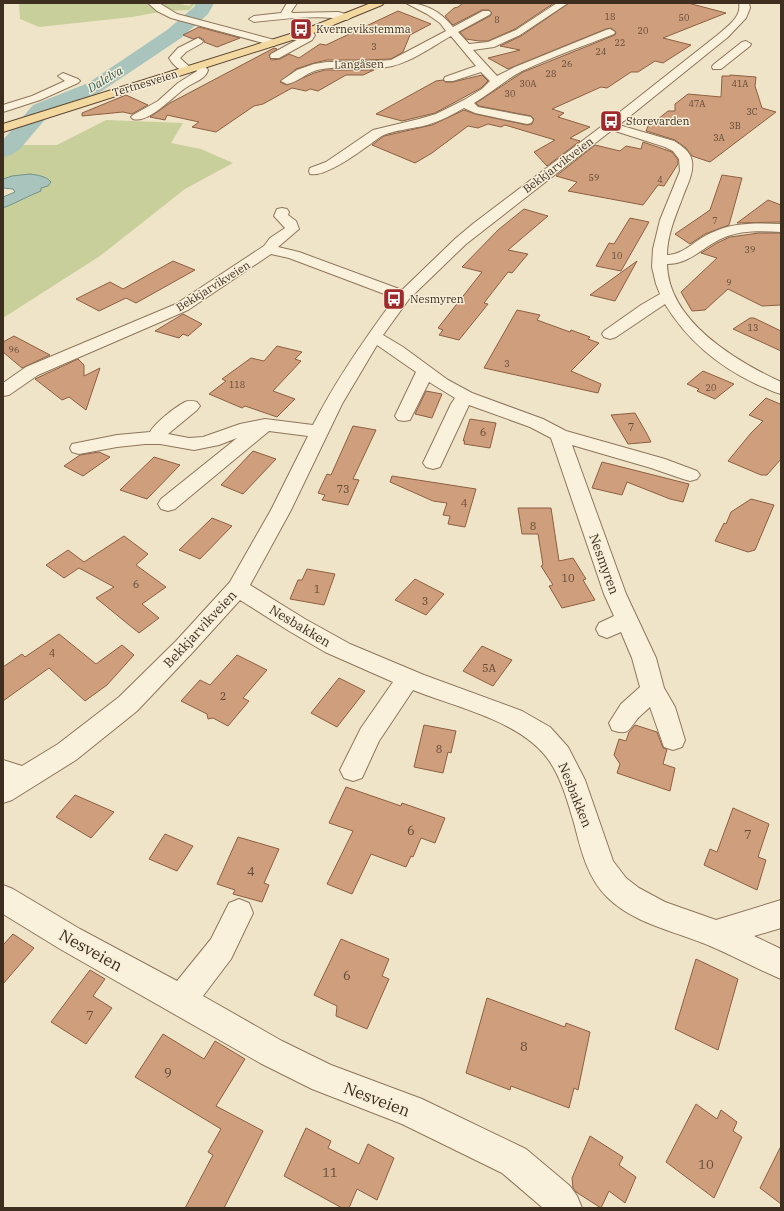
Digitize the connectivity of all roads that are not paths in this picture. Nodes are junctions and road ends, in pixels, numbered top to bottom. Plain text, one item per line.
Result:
1 (153, 3) edge
2 (292, 3) edge
3 (379, 3) edge
4 (563, 3) edge
5 (744, 3) edge
6 (332, 6) dead end
7 (407, 6) edge
8 (486, 13) dead end
9 (290, 15) junction
10 (343, 16) junction
11 (254, 19) dead end
12 (451, 31) junction
13 (610, 32) dead end
14 (309, 33) junction
15 (198, 41) dead end
16 (274, 43) junction
17 (746, 44) dead end
18 (465, 48) junction
19 (706, 50) junction
20 (731, 55) junction
21 (275, 56) dead end
22 (299, 56) dead end
23 (717, 67) dead end
24 (194, 68) junction
25 (483, 68) junction
26 (63, 76) dead end
27 (449, 80) dead end
28 (287, 81) dead end
29 (497, 81) junction
30 (466, 99) junction
31 (3, 109) edge
32 (137, 117) dead end
33 (381, 120) dead end
34 (527, 120) dead end
35 (610, 126) junction
36 (7, 127) edge
37 (393, 129) junction
38 (315, 171) dead end
39 (282, 212) dead end
40 (781, 228) edge
41 (269, 249) junction
42 (659, 259) junction
43 (404, 296) junction
44 (668, 296) junction
45 (610, 334) dead end
46 (374, 337) junction
47 (425, 371) junction
48 (781, 389) edge
49 (3, 390) edge
50 (466, 397) junction
51 (191, 406) dead end
52 (404, 416) dead end
53 (265, 425) junction
54 (320, 432) junction
55 (559, 435) junction
56 (156, 438) junction
57 (79, 448) dead end
58 (433, 463) dead end
59 (690, 475) dead end
60 (168, 504) dead end
61 (238, 588) junction
62 (627, 619) junction
63 (607, 629) dead end
64 (408, 679) junction
65 (653, 690) junction
66 (621, 723) dead end
67 (673, 740) dead end
68 (353, 770) dead end
69 (14, 774) edge
70 (3, 792) edge
71 (3, 898) edge
72 (239, 913) dead end
73 (781, 914) edge
74 (717, 934) junction
75 (781, 964) edge
76 (182, 1000) junction
77 (565, 1208) edge

1 - 16 street
2 - 9 street
3 - 10 main road, Tertnesveien
4 - 18 street
5 - 19 street, Bekkjarvikveien
6 - 10 street
7 - 12 street
8 - 12 street, Langåsen
9 - 10 street, Tertnesveien
9 - 11 street, Tertnesveien
10 - 14 main road, Tertnesveien
12 - 18 street
12 - 28 street, Langåsen
13 - 29 street
14 - 16 main road, Tertnesveien
14 - 21 street, Tertnesveien
14 - 22 street
15 - 24 street, Tertnesveien
16 - 24 main road, Tertnesveien
17 - 20 street
18 - 25 street
19 - 20 street
19 - 35 street, Bekkjarvikveien
20 - 23 street
24 - 32 street, Tertnesveien
24 - 36 main road, Tertnesveien
25 - 27 street
25 - 29 street
26 - 31 street
29 - 30 street
30 - 34 street
30 - 37 street
33 - 37 street
35 - 42 street
35 - 43 street, Bekkjarvikveien
37 - 38 street
39 - 41 street, Bekkjarvikveien
40 - 42 street
41 - 43 street
41 - 49 street, Bekkjarvikveien
42 - 44 street
43 - 46 street, Bekkjarvikveien
44 - 45 street
44 - 48 street
46 - 47 street
46 - 54 street, Bekkjarvikveien
47 - 50 street
47 - 52 street
50 - 55 street
50 - 58 street
51 - 56 street
53 - 54 street
53 - 56 street
53 - 60 street
54 - 61 street, Bekkjarvikveien
55 - 59 street
55 - 62 street, Nesmyren
56 - 57 street
61 - 64 street, Nesbakken
61 - 69 street, Bekkjarvikveien
62 - 63 street
62 - 65 street, Nesmyren
64 - 68 street
64 - 74 street, Nesbakken
65 - 66 street
65 - 67 street, Nesmyren
69 - 70 street, Bekkjarvikveien
71 - 76 street, Nesveien
72 - 76 street
73 - 74 street
74 - 75 street, Nesbakken
76 - 77 street, Nesveien

